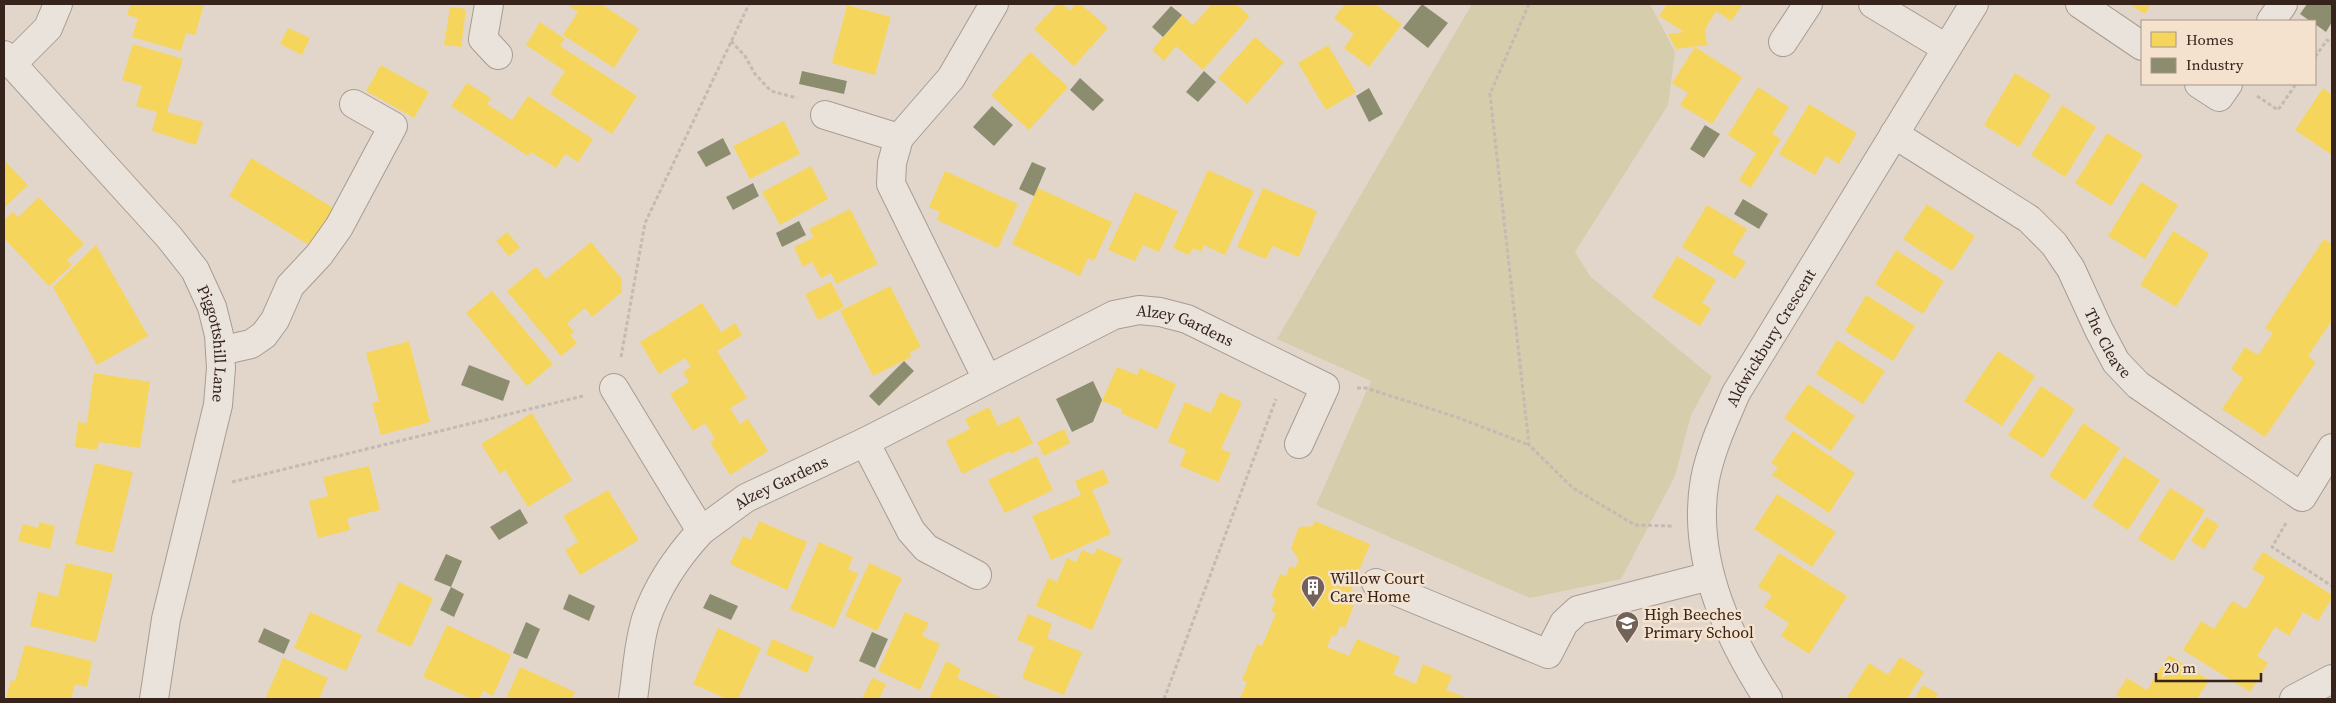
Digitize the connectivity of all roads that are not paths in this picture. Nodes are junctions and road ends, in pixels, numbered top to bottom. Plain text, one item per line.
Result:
1 (58, 4) edge
2 (489, 4) edge
3 (994, 4) edge
4 (1808, 4) edge
5 (1873, 4) edge
6 (1974, 4) edge
7 (2080, 4) edge
8 (2283, 4) edge
9 (2272, 20) edge
10 (1783, 42) dead end
11 (2141, 45) edge
12 (1946, 48) junction
13 (498, 55) dead end
14 (8, 59) edge
15 (354, 104) dead end
16 (825, 115) road end
17 (1894, 134) junction
18 (899, 138) junction
19 (220, 351) junction
20 (988, 379) junction
21 (614, 388) road end
22 (865, 442) junction
23 (1300, 444) dead end
24 (2332, 448) edge
25 (701, 530) junction
26 (977, 575) dead end
27 (1710, 576) junction
28 (1376, 583) dead end
29 (2332, 679) edge
30 (154, 699) edge
31 (633, 699) edge
32 (1768, 699) edge
33 (2294, 699) edge

1 - 14 street
2 - 13 street
3 - 18 street
4 - 10 street
5 - 12 street
6 - 12 street, Aldwickbury Crescent
7 - 11 street
8 - 9 street
12 - 17 street, Aldwickbury Crescent
14 - 19 street, Piggottshill Lane
15 - 19 street
16 - 18 street
17 - 24 street, The Cleave
17 - 27 street, Aldwickbury Crescent
18 - 20 street
19 - 30 street, Piggottshill Lane
20 - 22 street, Alzey Gardens
20 - 23 street, Alzey Gardens
21 - 25 street
22 - 25 street, Alzey Gardens
22 - 26 street
25 - 31 street, Alzey Gardens
27 - 28 street
27 - 32 street, Aldwickbury Crescent
29 - 33 street

